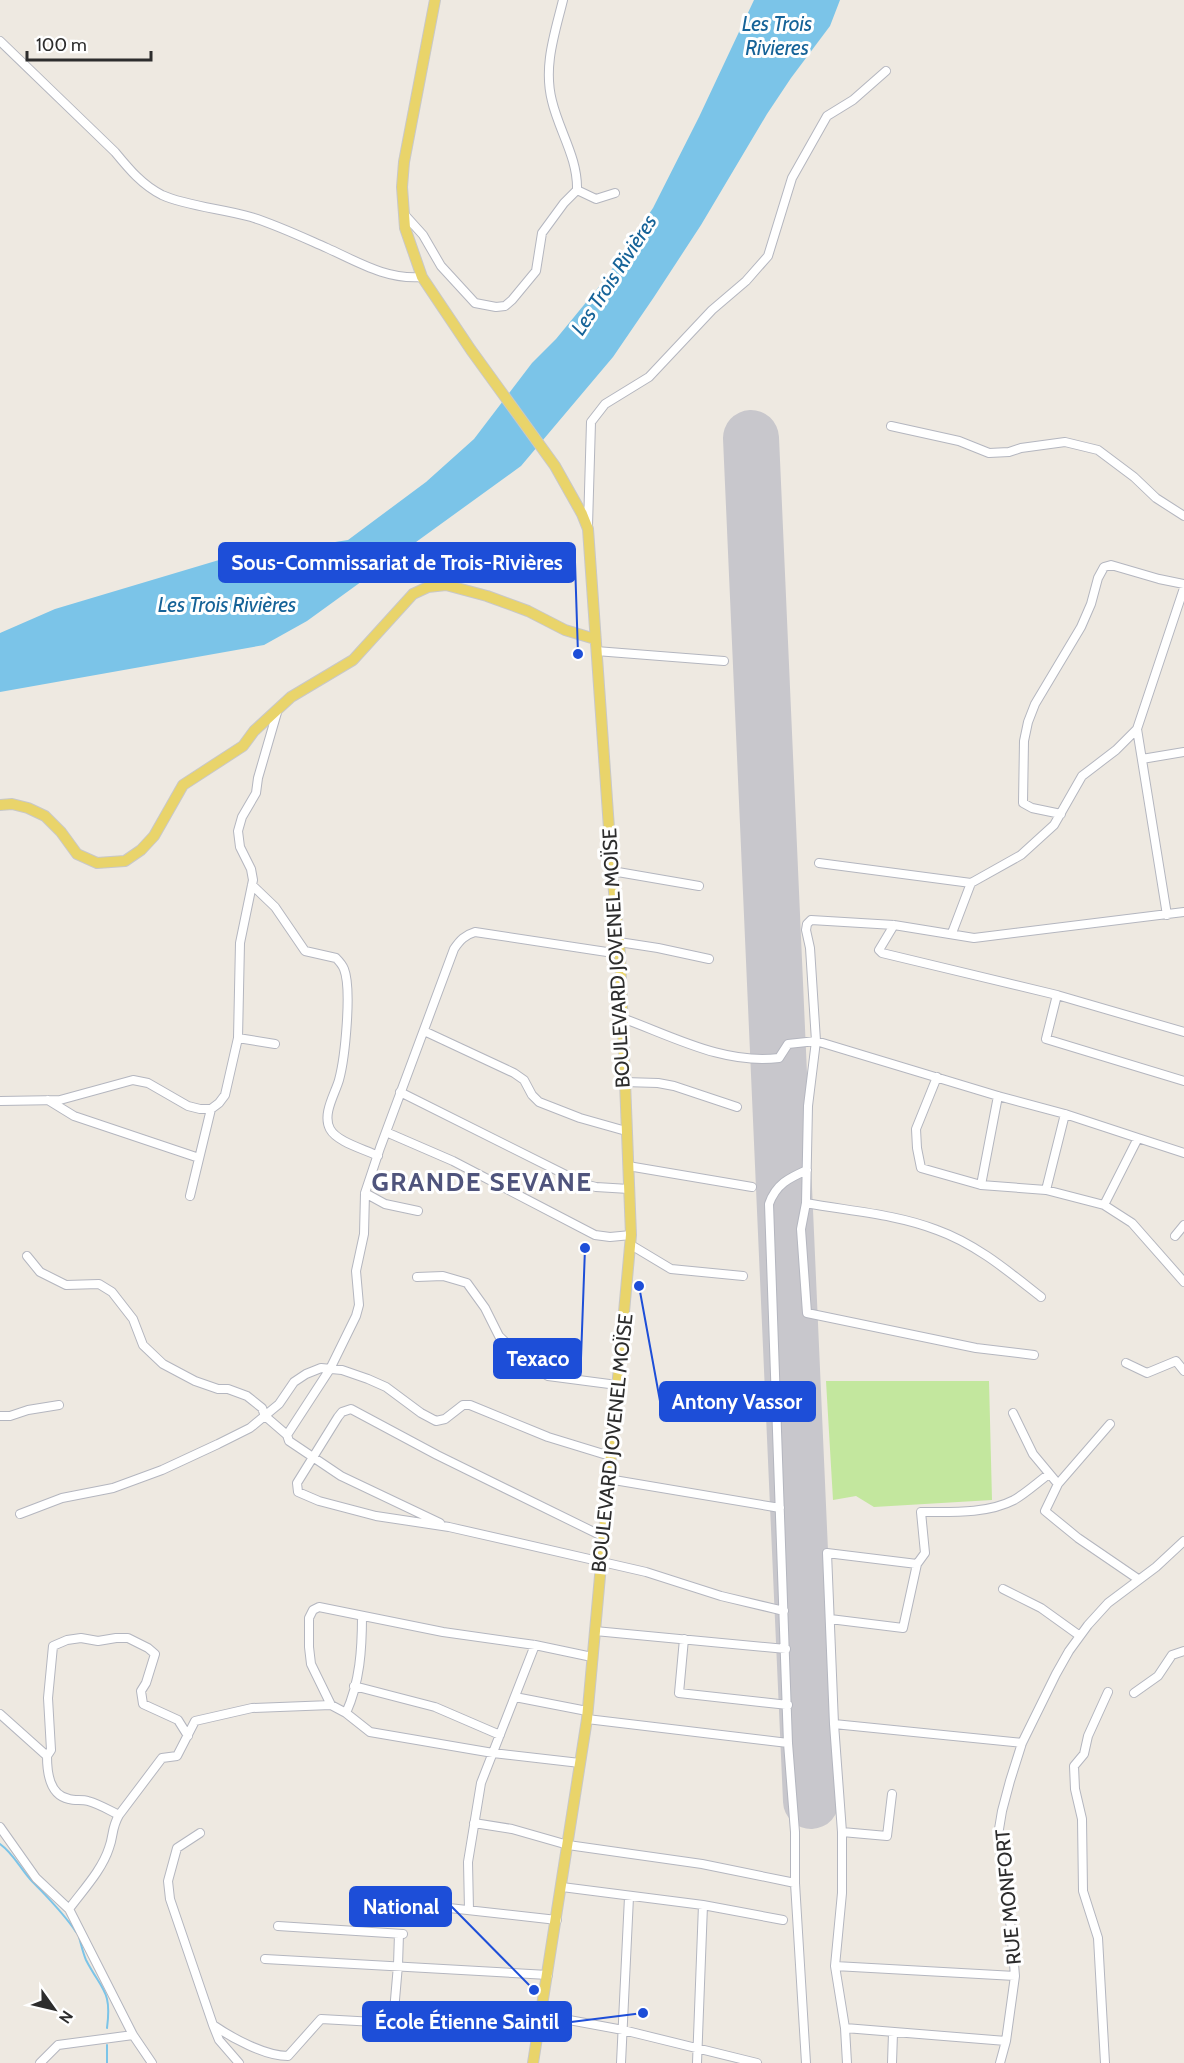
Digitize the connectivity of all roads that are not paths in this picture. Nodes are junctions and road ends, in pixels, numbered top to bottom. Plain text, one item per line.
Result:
1 (435, 0) edge
2 (563, 0) edge
3 (0, 41) edge
4 (886, 71) dead end
5 (577, 190) junction
6 (615, 194) dead end
7 (404, 214) junction
8 (422, 277) junction
9 (891, 426) dead end
10 (1184, 516) edge
11 (588, 529) junction
12 (1184, 586) edge
13 (1181, 603) edge
14 (595, 639) junction
15 (596, 651) junction
16 (724, 661) dead end
17 (279, 709) junction
18 (1137, 729) junction
19 (1184, 752) edge
20 (1142, 759) junction
21 (0, 805) edge
22 (1061, 814) junction
23 (819, 863) dead end
24 (612, 871) junction
25 (971, 883) junction
26 (252, 885) junction
27 (699, 886) dead end
28 (1184, 912) edge
29 (1167, 915) junction
30 (894, 925) junction
31 (952, 933) junction
32 (619, 948) junction
33 (710, 959) dead end
34 (1057, 995) junction
35 (622, 1018) junction
36 (424, 1031) junction
37 (1184, 1032) edge
38 (238, 1038) junction
39 (816, 1041) junction
40 (275, 1044) dead end
41 (937, 1077) junction
42 (1184, 1081) edge
43 (624, 1082) junction
44 (400, 1092) junction
45 (998, 1096) junction
46 (48, 1100) junction
47 (0, 1101) edge
48 (737, 1107) dead end
49 (211, 1109) junction
50 (1065, 1114) junction
51 (626, 1131) junction
52 (386, 1132) junction
53 (1138, 1138) junction
54 (1184, 1154) edge
55 (378, 1156) junction
56 (199, 1158) junction
57 (628, 1166) junction
58 (807, 1170) junction
59 (981, 1185) junction
60 (752, 1187) dead end
61 (629, 1189) junction
62 (1046, 1190) junction
63 (365, 1193) junction
64 (190, 1196) dead end
65 (806, 1203) junction
66 (1104, 1205) junction
67 (418, 1211) dead end
68 (1184, 1225) edge
69 (1175, 1236) dead end
70 (631, 1240) junction
71 (27, 1256) dead end
72 (743, 1276) dead end
73 (417, 1277) dead end
74 (1184, 1282) edge
75 (1041, 1297) dead end
76 (1034, 1355) dead end
77 (1126, 1363) dead end
78 (330, 1369) junction
79 (1184, 1371) edge
80 (617, 1385) junction
81 (59, 1405) dead end
82 (1013, 1413) dead end
83 (0, 1416) edge
84 (265, 1416) junction
85 (1110, 1424) dead end
86 (287, 1435) junction
87 (610, 1456) junction
88 (312, 1458) junction
89 (1049, 1474) junction
90 (608, 1479) junction
91 (1058, 1484) junction
92 (780, 1508) junction
93 (20, 1514) dead end
94 (449, 1527) junction
95 (602, 1536) junction
96 (1184, 1541) edge
97 (600, 1563) junction
98 (917, 1564) junction
99 (1138, 1579) junction
100 (1003, 1589) dead end
101 (784, 1611) junction
102 (362, 1616) junction
103 (830, 1619) junction
104 (595, 1631) junction
105 (1080, 1636) junction
106 (684, 1639) junction
107 (535, 1645) junction
108 (786, 1649) junction
109 (1184, 1651) edge
110 (592, 1657) junction
111 (354, 1686) junction
112 (1108, 1692) dead end
113 (1134, 1693) dead end
114 (515, 1698) junction
115 (331, 1705) junction
116 (788, 1705) junction
117 (346, 1713) junction
118 (0, 1714) edge
119 (587, 1715) junction
120 (834, 1724) junction
121 (500, 1735) junction
122 (188, 1736) junction
123 (789, 1743) junction
124 (1022, 1743) junction
125 (493, 1753) junction
126 (47, 1756) junction
127 (580, 1763) junction
128 (892, 1794) dead end
129 (118, 1815) junction
130 (474, 1823) junction
131 (0, 1827) edge
132 (842, 1832) junction
133 (200, 1833) dead end
134 (568, 1845) junction
135 (795, 1883) junction
136 (562, 1887) junction
137 (628, 1897) junction
138 (404, 1903) dead end
139 (703, 1905) junction
140 (69, 1909) junction
141 (469, 1911) junction
142 (557, 1920) junction
143 (783, 1920) dead end
144 (278, 1926) dead end
145 (265, 1959) dead end
146 (398, 1965) junction
147 (834, 1966) junction
148 (548, 1975) junction
149 (1015, 1976) junction
150 (542, 2015) junction
151 (393, 2023) junction
152 (213, 2025) junction
153 (538, 2027) junction
154 (845, 2028) junction
155 (623, 2030) junction
156 (893, 2033) junction
157 (133, 2035) junction
158 (1006, 2041) junction
159 (698, 2048) junction
160 (40, 2063) edge
161 (152, 2063) edge
162 (239, 2063) edge
163 (533, 2063) edge
164 (621, 2063) edge
165 (697, 2063) edge
166 (757, 2063) edge
167 (806, 2063) edge
168 (847, 2063) edge
169 (892, 2063) edge
170 (1000, 2063) edge
171 (1105, 2063) edge

1 - 7 main road
2 - 5 street
3 - 8 street
4 - 11 street
5 - 6 street
5 - 7 street
7 - 8 main road
8 - 11 main road
9 - 10 street
11 - 14 main road, BOULEVARD JOVENEL MOÏSE
12 - 13 street
12 - 22 street
13 - 18 street
14 - 15 main road, BOULEVARD JOVENEL MOÏSE
14 - 17 main road
15 - 16 street
15 - 24 main road, BOULEVARD JOVENEL MOÏSE
17 - 21 main road
17 - 26 street
18 - 20 street
18 - 22 street
19 - 20 street
20 - 29 street
22 - 25 street
23 - 25 street
24 - 27 street
24 - 32 main road, BOULEVARD JOVENEL MOÏSE
25 - 31 street
26 - 38 street
26 - 55 street
28 - 29 street
29 - 31 street
30 - 31 street
30 - 34 street
30 - 39 street
32 - 33 street
32 - 35 main road, BOULEVARD JOVENEL MOÏSE
32 - 36 street
34 - 37 street
34 - 42 street
35 - 39 street
35 - 43 main road, BOULEVARD JOVENEL MOÏSE
36 - 44 street
36 - 51 street
38 - 40 street
38 - 49 street
39 - 41 street
39 - 58 street
41 - 45 street
41 - 59 street
43 - 48 street
43 - 51 main road, BOULEVARD JOVENEL MOÏSE
44 - 52 street
44 - 61 street
45 - 50 street
45 - 59 street
46 - 47 street
46 - 49 street
46 - 56 street
49 - 56 street
50 - 53 street
50 - 62 street
51 - 57 main road, BOULEVARD JOVENEL MOÏSE
52 - 55 street
52 - 70 street
53 - 54 street
53 - 66 street
55 - 63 street
56 - 64 street
57 - 60 street
57 - 61 main road, BOULEVARD JOVENEL MOÏSE
58 - 65 street
58 - 92 street
59 - 62 street
61 - 70 main road, BOULEVARD JOVENEL MOÏSE
62 - 66 street
63 - 67 street
63 - 78 street
65 - 75 street
65 - 76 street
66 - 74 street
68 - 69 street
70 - 72 street
70 - 80 main road, BOULEVARD JOVENEL MOÏSE
71 - 84 street
73 - 80 street
77 - 79 street
78 - 84 street
78 - 86 street
78 - 87 street
80 - 87 main road, BOULEVARD JOVENEL MOÏSE
81 - 83 street
82 - 89 street
84 - 86 street
84 - 93 street
85 - 91 street
86 - 88 street
87 - 90 main road, BOULEVARD JOVENEL MOÏSE
88 - 94 street
88 - 94 street
88 - 95 street
89 - 91 street
89 - 98 street
90 - 92 street
90 - 95 main road, BOULEVARD JOVENEL MOÏSE
91 - 99 street
92 - 101 street
94 - 97 street
95 - 97 main road, BOULEVARD JOVENEL MOÏSE
96 - 99 street, RUE MONFORT
97 - 101 street
97 - 104 main road, BOULEVARD JOVENEL MOÏSE
98 - 103 street
98 - 103 street
99 - 105 street, RUE MONFORT
100 - 105 street
101 - 108 street
102 - 107 street
102 - 111 street
102 - 115 street
103 - 120 street
104 - 106 street
104 - 110 main road, BOULEVARD JOVENEL MOÏSE
105 - 124 street, RUE MONFORT
106 - 108 street
106 - 116 street
107 - 110 street
107 - 114 street
108 - 116 street
109 - 113 street
110 - 119 main road, BOULEVARD JOVENEL MOÏSE
111 - 117 street
111 - 121 street
112 - 171 street
114 - 119 street
114 - 121 street
115 - 117 street
115 - 122 street
116 - 123 street
117 - 125 street
118 - 126 street
119 - 123 street
119 - 127 main road, BOULEVARD JOVENEL MOÏSE
120 - 124 street
120 - 132 street
121 - 125 street
122 - 126 street
122 - 129 street
123 - 135 street
124 - 149 street, RUE MONFORT
125 - 127 street
125 - 130 street
126 - 129 street
127 - 134 main road, BOULEVARD JOVENEL MOÏSE
128 - 132 street
129 - 140 street
130 - 134 street
130 - 141 street
131 - 140 street
132 - 147 street
133 - 152 street
134 - 135 street
134 - 136 main road, BOULEVARD JOVENEL MOÏSE
135 - 167 street
136 - 137 street
136 - 142 main road, BOULEVARD JOVENEL MOÏSE
137 - 139 street
137 - 155 street
138 - 141 street
139 - 143 street
139 - 159 street
140 - 157 street
141 - 142 street
142 - 148 main road, BOULEVARD JOVENEL MOÏSE
144 - 146 street
145 - 146 street
146 - 148 street
146 - 151 street
147 - 149 street
147 - 154 street
148 - 150 main road, BOULEVARD JOVENEL MOÏSE
149 - 158 street, RUE MONFORT
150 - 153 main road, BOULEVARD JOVENEL MOÏSE
150 - 155 street
151 - 152 street
151 - 153 street
152 - 162 street
153 - 163 main road, BOULEVARD JOVENEL MOÏSE
154 - 156 street
154 - 168 street
155 - 159 street
155 - 164 street
156 - 158 street
156 - 169 street
157 - 160 street
157 - 161 street
158 - 170 street, RUE MONFORT
159 - 165 street
159 - 166 street

